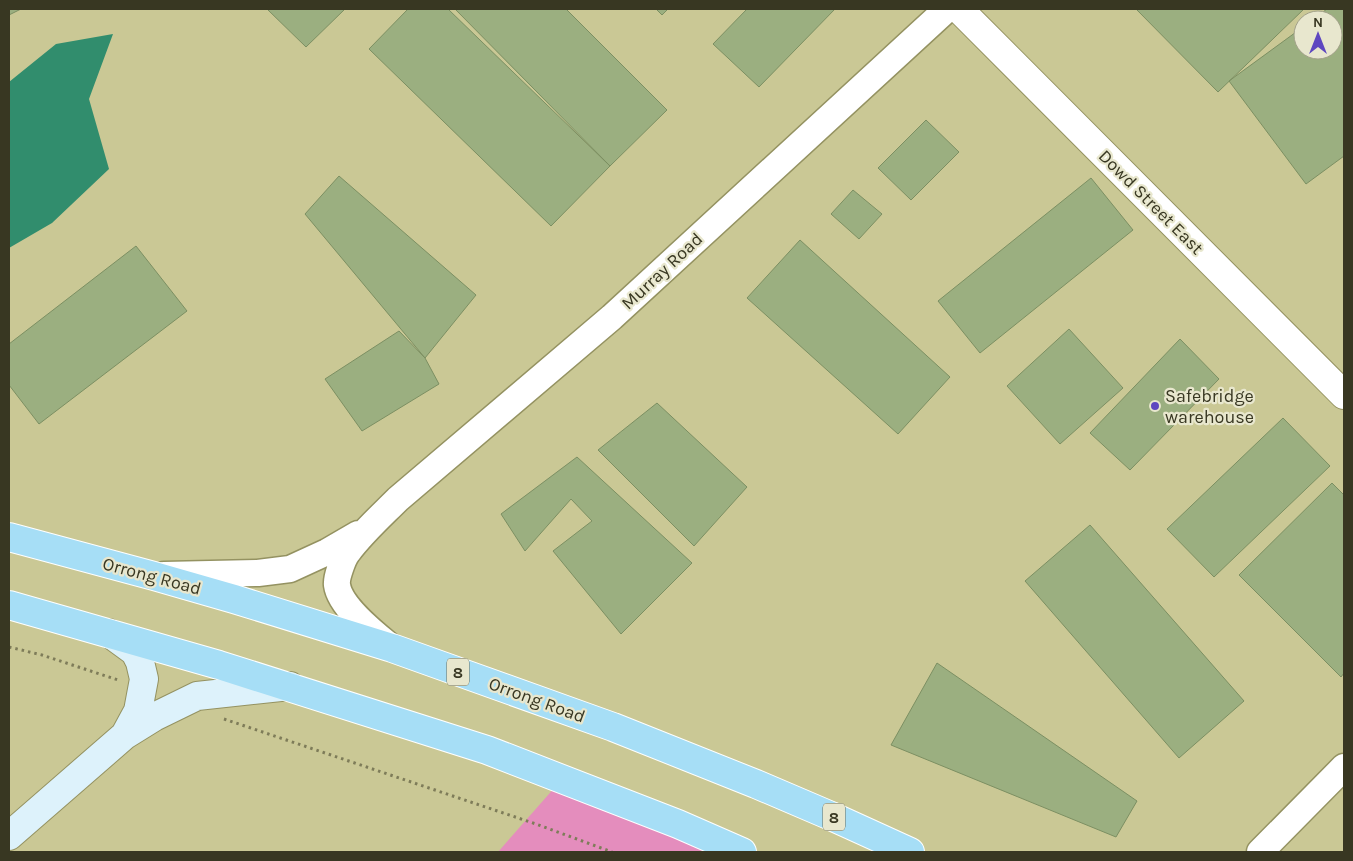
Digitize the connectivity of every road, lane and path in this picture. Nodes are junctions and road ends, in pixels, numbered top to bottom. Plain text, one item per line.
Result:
1 (947, 9) edge
2 (959, 9) edge
3 (1344, 395) edge
4 (371, 525) junction
5 (9, 537) edge
6 (154, 576) junction
7 (9, 605) edge
8 (109, 633) junction
9 (9, 647) edge
10 (392, 648) junction
11 (290, 686) junction
12 (143, 688) junction
13 (217, 717) dead end
14 (125, 735) junction
15 (1344, 767) edge
16 (9, 836) edge
17 (612, 852) edge
18 (742, 852) edge
19 (910, 852) edge
20 (1260, 852) edge

1 - 4 street, Murray Road
2 - 3 street, Dowd Street East
4 - 6 street, Murray Road
4 - 10 street, Murray Road
5 - 6 highway, Orrong Road / 8
6 - 10 highway, Orrong Road / 8
7 - 8 highway
8 - 11 highway
8 - 12 main road
9 - 12 path
10 - 19 highway, Orrong Road / 8
11 - 14 main road
11 - 18 highway
12 - 14 main road
13 - 17 path
14 - 16 main road
15 - 20 street

